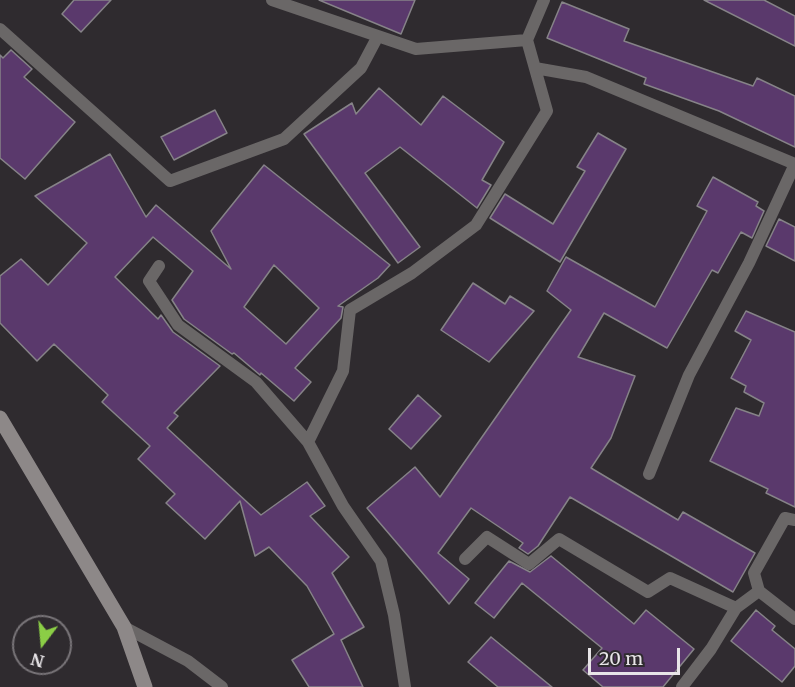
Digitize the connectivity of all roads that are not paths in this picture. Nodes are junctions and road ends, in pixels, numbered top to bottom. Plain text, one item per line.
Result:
1 (272, 0) edge
2 (544, 0) edge
3 (0, 29) edge
4 (378, 36) junction
5 (527, 40) junction
6 (535, 68) junction
7 (795, 164) edge
8 (159, 266) dead end
9 (0, 418) edge
10 (308, 442) junction
11 (649, 474) dead end
12 (795, 520) edge
13 (465, 559) dead end
14 (759, 591) junction
15 (736, 608) junction
16 (795, 619) edge
17 (124, 627) junction
18 (145, 687) edge
19 (222, 687) edge
20 (405, 687) edge
21 (682, 687) edge

1 - 4 lane
2 - 5 lane
3 - 4 lane
4 - 5 lane
5 - 6 lane
6 - 7 lane
6 - 10 lane
7 - 11 lane
8 - 10 lane
9 - 17 street
10 - 20 lane
12 - 14 lane
13 - 15 lane
14 - 15 lane
14 - 16 lane
15 - 21 lane
17 - 18 street
17 - 19 lane

